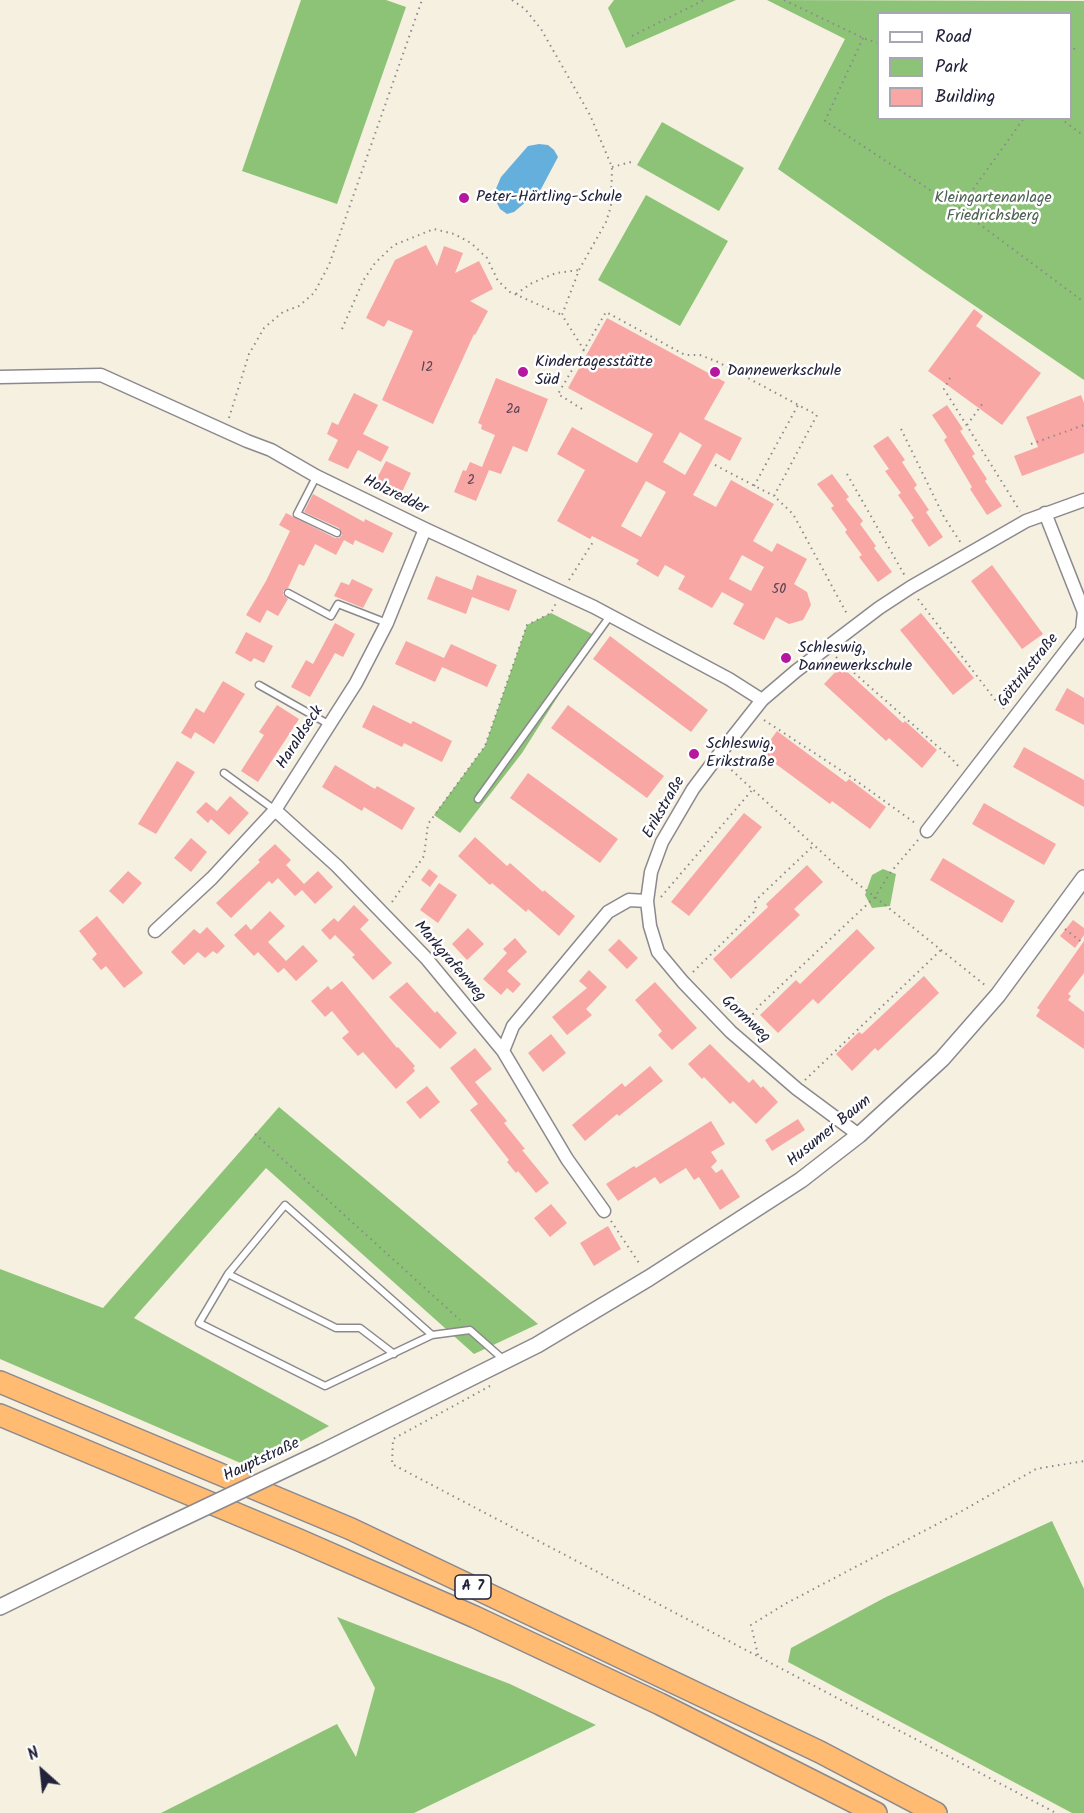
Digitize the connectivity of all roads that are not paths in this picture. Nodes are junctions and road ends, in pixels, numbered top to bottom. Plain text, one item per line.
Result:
1 (0, 377) edge
2 (316, 476) junction
3 (1084, 500) edge
4 (1045, 513) junction
5 (425, 529) junction
6 (337, 533) dead end
7 (288, 593) dead end
8 (611, 615) junction
9 (387, 623) junction
10 (259, 685) dead end
11 (762, 700) junction
12 (330, 725) junction
13 (224, 773) dead end
14 (478, 799) dead end
15 (274, 810) junction
16 (927, 831) road end
17 (1084, 878) edge
18 (647, 901) junction
19 (155, 931) dead end
20 (503, 1051) junction
21 (859, 1135) junction
22 (604, 1211) road end
23 (228, 1274) junction
24 (432, 1335) junction
25 (537, 1345) joint
26 (394, 1354) junction
27 (505, 1361) junction
28 (0, 1382) edge
29 (0, 1415) edge
30 (0, 1607) edge
31 (876, 1813) edge
32 (936, 1813) edge

1 - 2 street, Holzredder
2 - 5 street, Holzredder
2 - 6 lane
3 - 4 street, Erikstraße
4 - 11 street, Erikstraße
4 - 16 street, Göttrikstraße
5 - 8 street, Holzredder
5 - 9 street, Haraldseck
7 - 9 lane
8 - 11 street, Holzredder
8 - 14 lane
9 - 12 street, Haraldseck
10 - 12 lane
11 - 18 street, Erikstraße
12 - 15 street, Haraldseck
13 - 15 lane, Markgrafenweg
15 - 19 street, Haraldseck
15 - 20 street, Markgrafenweg
17 - 21 street, Husumer Baum
18 - 20 street
18 - 21 street, Gormweg
20 - 22 street, Markgrafenweg
21 - 25 street, Husumer Baum
23 - 24 lane
23 - 26 lane
23 - 26 lane
24 - 26 lane
24 - 27 lane
25 - 27 street, Hauptstraße
27 - 30 street, Hauptstraße, bridge
28 - 32 highway, A 7
29 - 31 highway, A 7

